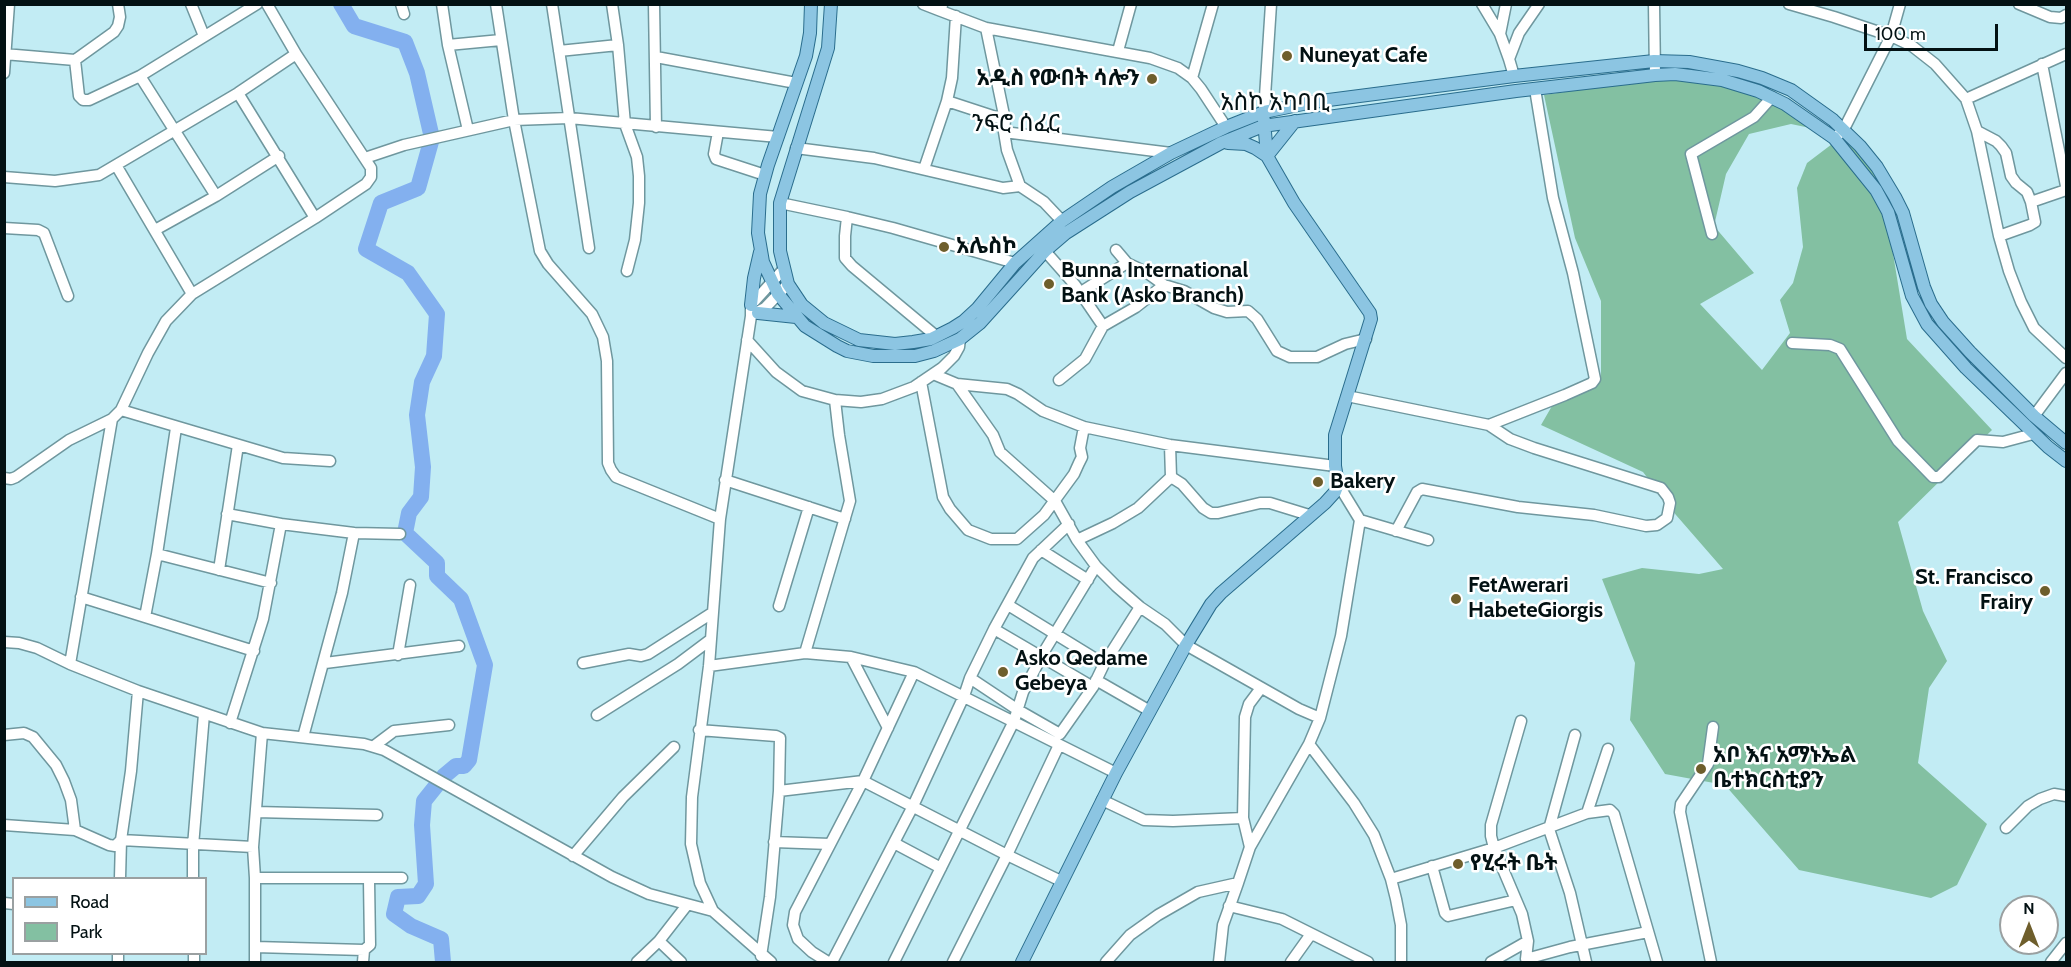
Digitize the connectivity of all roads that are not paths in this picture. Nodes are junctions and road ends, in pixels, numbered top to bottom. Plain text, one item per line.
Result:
1 (9, 4) edge
2 (118, 4) edge
3 (191, 4) edge
4 (257, 4) edge
5 (267, 4) edge
6 (442, 4) edge
7 (496, 4) edge
8 (552, 4) edge
9 (612, 4) edge
10 (654, 4) edge
11 (811, 4) edge
12 (831, 4) edge
13 (923, 4) edge
14 (1131, 4) edge
15 (1213, 4) edge
16 (1270, 4) edge
17 (1482, 4) edge
18 (1506, 4) edge
19 (1539, 4) edge
20 (1654, 4) edge
21 (1789, 4) edge
22 (1900, 4) edge
23 (2019, 4) edge
24 (942, 8) edge
25 (2067, 15) edge
26 (956, 16) junction
27 (986, 28) junction
28 (1500, 34) junction
29 (204, 36) junction
30 (1891, 36) junction
31 (501, 40) junction
32 (448, 45) junction
33 (618, 45) junction
34 (559, 51) junction
35 (1118, 51) junction
36 (5, 54) edge
37 (296, 54) junction
38 (2067, 54) edge
39 (656, 57) junction
40 (1509, 59) junction
41 (75, 60) junction
42 (1654, 61) junction
43 (2042, 64) junction
44 (4, 73) edge
45 (1655, 75) junction
46 (140, 76) junction
47 (1514, 76) junction
48 (1192, 78) junction
49 (796, 83) junction
50 (1535, 89) junction
51 (238, 93) junction
52 (1772, 97) junction
53 (1966, 99) junction
54 (946, 101) junction
55 (1264, 112) junction
56 (569, 118) junction
57 (514, 120) junction
58 (1295, 121) junction
59 (625, 124) junction
60 (1004, 126) junction
61 (1263, 126) junction
62 (656, 127) junction
63 (1226, 127) junction
64 (1844, 129) junction
65 (174, 130) junction
66 (468, 130) junction
67 (1977, 131) junction
68 (718, 132) junction
69 (778, 137) junction
70 (1833, 138) junction
71 (1221, 143) junction
72 (796, 148) junction
73 (1171, 153) junction
74 (279, 156) junction
75 (1267, 156) junction
76 (365, 158) junction
77 (116, 165) junction
78 (924, 169) junction
79 (765, 175) junction
80 (4, 177) edge
81 (1020, 186) junction
82 (2066, 186) edge
83 (216, 196) junction
84 (2031, 202) junction
85 (780, 203) junction
86 (847, 217) junction
87 (315, 218) junction
88 (1062, 221) junction
89 (4, 228) edge
90 (155, 230) junction
91 (1712, 234) dead end
92 (1999, 236) junction
93 (589, 248) dead end
94 (760, 250) junction
95 (1116, 250) dead end
96 (1045, 251) junction
97 (1127, 262) junction
98 (1015, 263) junction
99 (783, 270) junction
100 (627, 271) dead end
101 (788, 284) junction
102 (1164, 285) junction
103 (775, 288) junction
104 (1080, 292) junction
105 (192, 294) junction
106 (68, 296) dead end
107 (754, 311) junction
108 (796, 317) junction
109 (1103, 327) junction
110 (936, 336) junction
111 (960, 339) junction
112 (1366, 339) junction
113 (747, 340) junction
114 (1792, 343) dead end
115 (2067, 358) edge
116 (2067, 373) edge
117 (933, 374) junction
118 (1059, 380) dead end
119 (921, 382) junction
120 (957, 384) junction
121 (1347, 396) junction
122 (835, 400) junction
123 (121, 410) junction
124 (2034, 416) junction
125 (112, 419) junction
126 (1489, 425) junction
127 (1084, 427) junction
128 (176, 428) junction
129 (2033, 434) junction
130 (2067, 443) edge
131 (238, 445) junction
132 (1170, 445) junction
133 (2067, 460) edge
134 (330, 461) dead end
135 (1335, 466) junction
136 (1172, 477) junction
137 (4, 478) edge
138 (725, 480) junction
139 (1338, 484) junction
140 (1055, 501) junction
141 (808, 507) junction
142 (227, 514) junction
143 (1310, 515) junction
144 (720, 519) junction
145 (845, 519) junction
146 (1360, 520) junction
147 (281, 524) junction
148 (1069, 524) junction
149 (1396, 531) junction
150 (354, 533) junction
151 (400, 534) dead end
152 (1077, 540) junction
153 (1428, 540) dead end
154 (1041, 550) junction
155 (157, 554) junction
156 (1096, 566) junction
157 (219, 570) junction
158 (1088, 580) junction
159 (271, 583) junction
160 (410, 585) dead end
161 (81, 597) junction
162 (1008, 605) junction
163 (779, 606) dead end
164 (1140, 607) junction
165 (712, 613) junction
166 (145, 617) junction
167 (994, 629) junction
168 (1055, 634) junction
169 (710, 640) junction
170 (4, 642) edge
171 (1186, 645) junction
172 (459, 646) dead end
173 (254, 651) junction
174 (805, 653) junction
175 (398, 654) junction
176 (851, 657) junction
177 (1041, 658) junction
178 (325, 663) junction
179 (583, 663) dead end
180 (70, 664) junction
181 (1104, 664) junction
182 (709, 666) junction
183 (914, 672) junction
184 (970, 678) junction
185 (1095, 683) junction
186 (1260, 688) junction
187 (138, 691) junction
188 (964, 696) junction
189 (1018, 710) junction
190 (1150, 711) junction
191 (204, 714) junction
192 (597, 715) dead end
193 (1320, 718) junction
194 (1014, 721) junction
195 (1521, 721) dead end
196 (230, 723) junction
197 (449, 725) dead end
198 (1713, 727) dead end
199 (888, 728) junction
200 (699, 730) junction
201 (262, 733) junction
202 (4, 735) edge
203 (1575, 735) dead end
204 (303, 737) junction
205 (1309, 744) junction
206 (1059, 745) junction
207 (374, 746) junction
208 (674, 747) dead end
209 (1608, 749) dead end
210 (1116, 773) junction
211 (863, 781) junction
212 (779, 791) junction
213 (2067, 796) edge
214 (1102, 800) junction
215 (914, 806) junction
216 (256, 812) junction
217 (1587, 813) junction
218 (377, 815) dead end
219 (1243, 818) junction
220 (4, 825) edge
221 (2006, 828) dead end
222 (1550, 829) junction
223 (75, 830) junction
224 (960, 831) junction
225 (122, 840) junction
226 (774, 842) junction
227 (894, 843) junction
228 (830, 844) junction
229 (193, 846) junction
230 (253, 848) junction
231 (1250, 848) junction
232 (1494, 848) junction
233 (1007, 855) junction
234 (573, 856) junction
235 (1432, 866) junction
236 (941, 868) junction
237 (120, 877) edge
238 (193, 877) edge
239 (255, 878) junction
240 (402, 878) dead end
241 (1391, 879) junction
242 (369, 880) junction
243 (1062, 881) junction
244 (1238, 883) junction
245 (1516, 900) junction
246 (687, 905) junction
247 (1229, 906) junction
248 (713, 911) junction
249 (1648, 932) junction
250 (1311, 934) junction
251 (659, 941) junction
252 (1528, 941) junction
253 (2067, 943) edge
254 (1582, 945) junction
255 (255, 947) junction
256 (364, 950) junction
257 (761, 956) junction
258 (1116, 957) edge
259 (1526, 961) edge
260 (255, 963) edge
261 (363, 963) edge
262 (637, 963) edge
263 (681, 963) edge
264 (771, 963) edge
265 (830, 963) edge
266 (894, 963) edge
267 (953, 963) edge
268 (1022, 963) edge
269 (1106, 963) edge
270 (1219, 963) edge
271 (1291, 963) edge
272 (1368, 963) edge
273 (1401, 963) edge
274 (1491, 963) edge
275 (1587, 963) edge
276 (1657, 963) edge
277 (1711, 963) edge
278 (2051, 963) edge

1 - 36 street
2 - 41 street
3 - 29 street
4 - 29 street
5 - 37 street
6 - 32 street
7 - 31 street
8 - 34 street
9 - 33 street
10 - 39 street
11 - 49 main road
12 - 72 main road
13 - 24 street
14 - 35 street
15 - 48 street
16 - 55 street
17 - 28 street
18 - 28 street
19 - 40 street
20 - 42 street
21 - 30 street
22 - 30 street
23 - 25 street
24 - 26 street
26 - 27 street
26 - 54 street
27 - 35 street
27 - 60 street
28 - 40 street
29 - 46 street
30 - 53 street
30 - 64 street
31 - 32 street
31 - 57 street
32 - 66 street
33 - 34 street
33 - 59 street
34 - 56 street
35 - 48 street
36 - 41 street
36 - 44 street
37 - 51 street
37 - 76 street
38 - 43 street
39 - 49 street
39 - 62 street
40 - 47 street
41 - 46 street
42 - 45 street
42 - 47 main road
42 - 64 main road
43 - 53 street
43 - 82 street
45 - 50 main road
45 - 52 main road
46 - 65 street
47 - 55 main road
48 - 63 street
49 - 69 main road
50 - 58 main road
50 - 126 street
51 - 65 street
51 - 74 street
52 - 70 main road
52 - 91 street
53 - 67 street
54 - 60 street
54 - 78 street
55 - 61 main road
55 - 63 main road
56 - 57 street
56 - 59 street
56 - 93 street
57 - 66 street
57 - 144 street
58 - 61 main road
58 - 75 main road
59 - 62 street
59 - 100 street
60 - 73 street
60 - 81 street
61 - 71 main road
61 - 75 main road
62 - 68 street
63 - 73 main road
64 - 70 street
64 - 124 main road
65 - 77 street
65 - 83 street
66 - 76 street
67 - 84 street
67 - 92 street
68 - 69 street
68 - 79 street
69 - 79 main road
70 - 129 main road
71 - 75 main road
71 - 96 main road
72 - 78 street
72 - 85 main road
73 - 88 main road
74 - 83 street
74 - 87 street
75 - 112 main road
76 - 87 street
77 - 80 street
77 - 90 street
78 - 81 street
79 - 94 main road
81 - 88 street
82 - 84 street
83 - 90 street
84 - 92 street
85 - 86 street
85 - 99 main road
86 - 98 street
86 - 110 street
87 - 105 street
88 - 98 main road
89 - 106 street
90 - 105 street
92 - 115 street
94 - 103 main road
94 - 107 main road
95 - 97 street
96 - 104 street
96 - 111 main road
97 - 102 street
97 - 104 street
98 - 110 main road
99 - 101 main road
99 - 103 street
101 - 103 street
101 - 110 main road
102 - 109 street
102 - 112 street
103 - 107 street
103 - 108 main road
104 - 109 street
105 - 123 street
107 - 108 main road
107 - 113 street
108 - 111 main road
109 - 118 street
111 - 117 street
112 - 121 main road
113 - 122 street
113 - 138 street
114 - 129 street
116 - 124 street
117 - 119 street
117 - 120 street
119 - 122 street
119 - 140 street
120 - 127 street
120 - 140 street
121 - 126 street
121 - 135 main road
122 - 145 street
123 - 125 street
123 - 128 street
124 - 130 main road
125 - 137 street
125 - 161 street
126 - 149 street
127 - 132 street
127 - 140 street
128 - 131 street
128 - 155 street
129 - 133 main road
131 - 134 street
131 - 142 street
132 - 135 street
132 - 136 street
135 - 139 main road
136 - 143 street
136 - 152 street
138 - 141 street
138 - 144 street
139 - 143 main road
139 - 146 street
140 - 148 street
141 - 145 street
141 - 163 street
142 - 147 street
142 - 157 street
143 - 171 main road
144 - 165 street
145 - 174 street
146 - 149 street
146 - 193 street
147 - 150 street
147 - 159 street
148 - 152 street
148 - 154 street
149 - 153 street
150 - 151 street
150 - 178 street
152 - 156 street
154 - 158 street
154 - 162 street
155 - 157 street
155 - 166 street
156 - 158 street
156 - 164 street
157 - 159 street
158 - 168 street
159 - 173 street
160 - 175 street
161 - 166 street
161 - 180 street
162 - 167 street
162 - 168 street
164 - 171 street
164 - 181 street
165 - 169 street
165 - 179 street
166 - 173 street
167 - 177 street
167 - 184 street
168 - 177 street
168 - 181 street
169 - 182 street
169 - 192 street
170 - 180 street
171 - 186 street
171 - 190 main road
172 - 175 street
173 - 196 street
174 - 176 street
174 - 182 street
175 - 178 street
176 - 183 street
176 - 199 street
177 - 185 street
177 - 189 street
178 - 204 street
180 - 187 street
181 - 185 street
182 - 200 street
183 - 188 street
183 - 199 street
184 - 188 street
184 - 189 street
185 - 189 street
185 - 190 street
186 - 193 street
186 - 219 street
187 - 191 street
187 - 225 street
188 - 194 street
188 - 215 street
189 - 194 street
190 - 210 main road
191 - 196 street
191 - 229 street
193 - 205 street
194 - 206 street
194 - 224 street
195 - 232 street
196 - 201 street
197 - 207 street
198 - 277 street
199 - 211 street
200 - 212 street
200 - 248 street
201 - 204 street
201 - 216 street
202 - 223 street
203 - 222 street
204 - 207 street
205 - 231 street
205 - 241 street
206 - 210 street
206 - 233 street
207 - 234 street
208 - 234 street
209 - 217 street
210 - 214 main road
211 - 212 street
211 - 215 street
211 - 228 street
212 - 226 street
213 - 221 street
214 - 219 street
214 - 243 main road
215 - 224 street
215 - 227 street
216 - 218 street
216 - 230 street
217 - 222 street
217 - 249 street
219 - 231 street
220 - 223 street
222 - 232 street
222 - 254 street
223 - 225 street
224 - 233 street
224 - 236 street
225 - 229 street
225 - 237 street
226 - 228 street
226 - 257 street
227 - 236 street
227 - 265 street
228 - 265 street
229 - 230 street
229 - 238 street
230 - 239 street
231 - 244 street
232 - 235 street
232 - 245 street
233 - 243 street
233 - 267 street
234 - 246 street
235 - 241 street
235 - 245 street
236 - 266 street
239 - 242 street
239 - 255 street
240 - 242 street
241 - 273 street
242 - 256 street
243 - 268 main road
244 - 247 street
244 - 258 street
245 - 252 street
246 - 248 street
246 - 251 street
247 - 250 street
247 - 270 street
248 - 257 street
249 - 254 street
249 - 276 street
250 - 271 street
250 - 272 street
251 - 262 street
251 - 263 street
252 - 259 street
252 - 274 street
253 - 278 street
254 - 259 street
254 - 275 street
255 - 256 street
255 - 260 street
256 - 261 street
257 - 264 street
258 - 269 street

